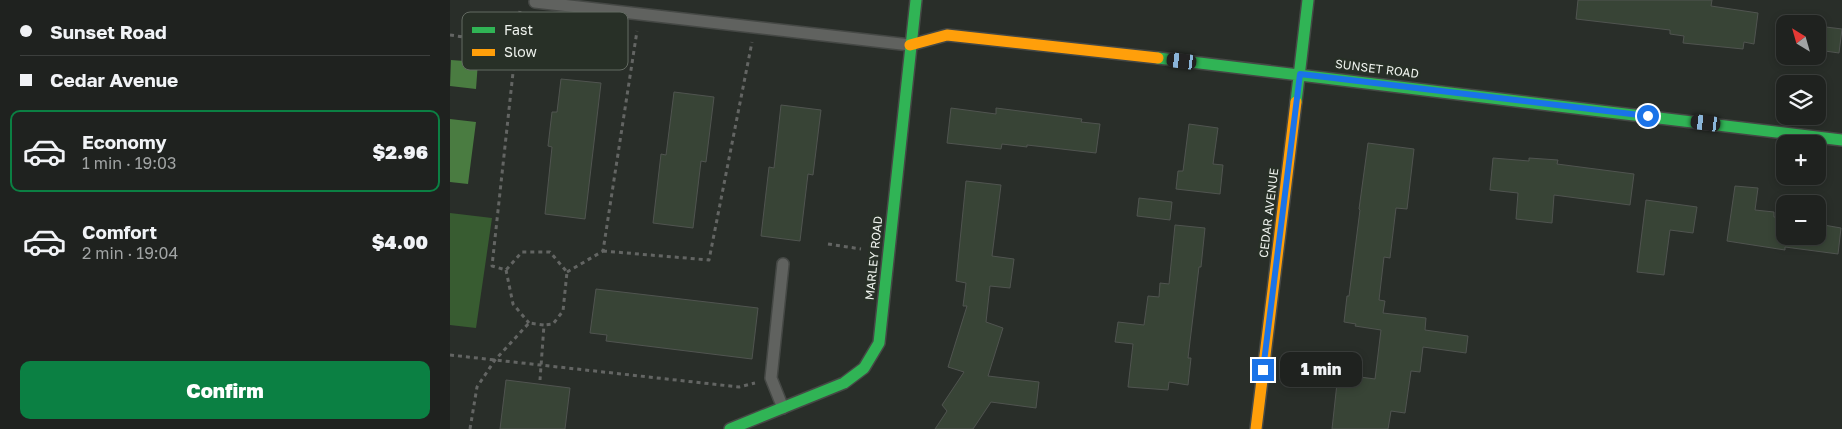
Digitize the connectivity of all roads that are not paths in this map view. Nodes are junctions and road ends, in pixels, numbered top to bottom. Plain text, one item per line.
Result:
1 (916, 0) edge
2 (1308, 0) edge
3 (535, 2) dead end
4 (622, 12) edge
5 (628, 13) edge
6 (910, 44) junction
7 (1300, 74) junction
8 (1842, 140) edge
9 (783, 264) dead end
10 (784, 408) junction
11 (730, 429) edge
12 (1256, 429) edge

1 - 6 street, MARLEY ROAD
2 - 7 street, CEDAR AVENUE
3 - 4 lane
5 - 6 lane
6 - 7 street, SUNSET ROAD
6 - 10 street, MARLEY ROAD
7 - 8 street, SUNSET ROAD
7 - 12 street, CEDAR AVENUE
9 - 10 lane
10 - 11 street, MARLEY ROAD

